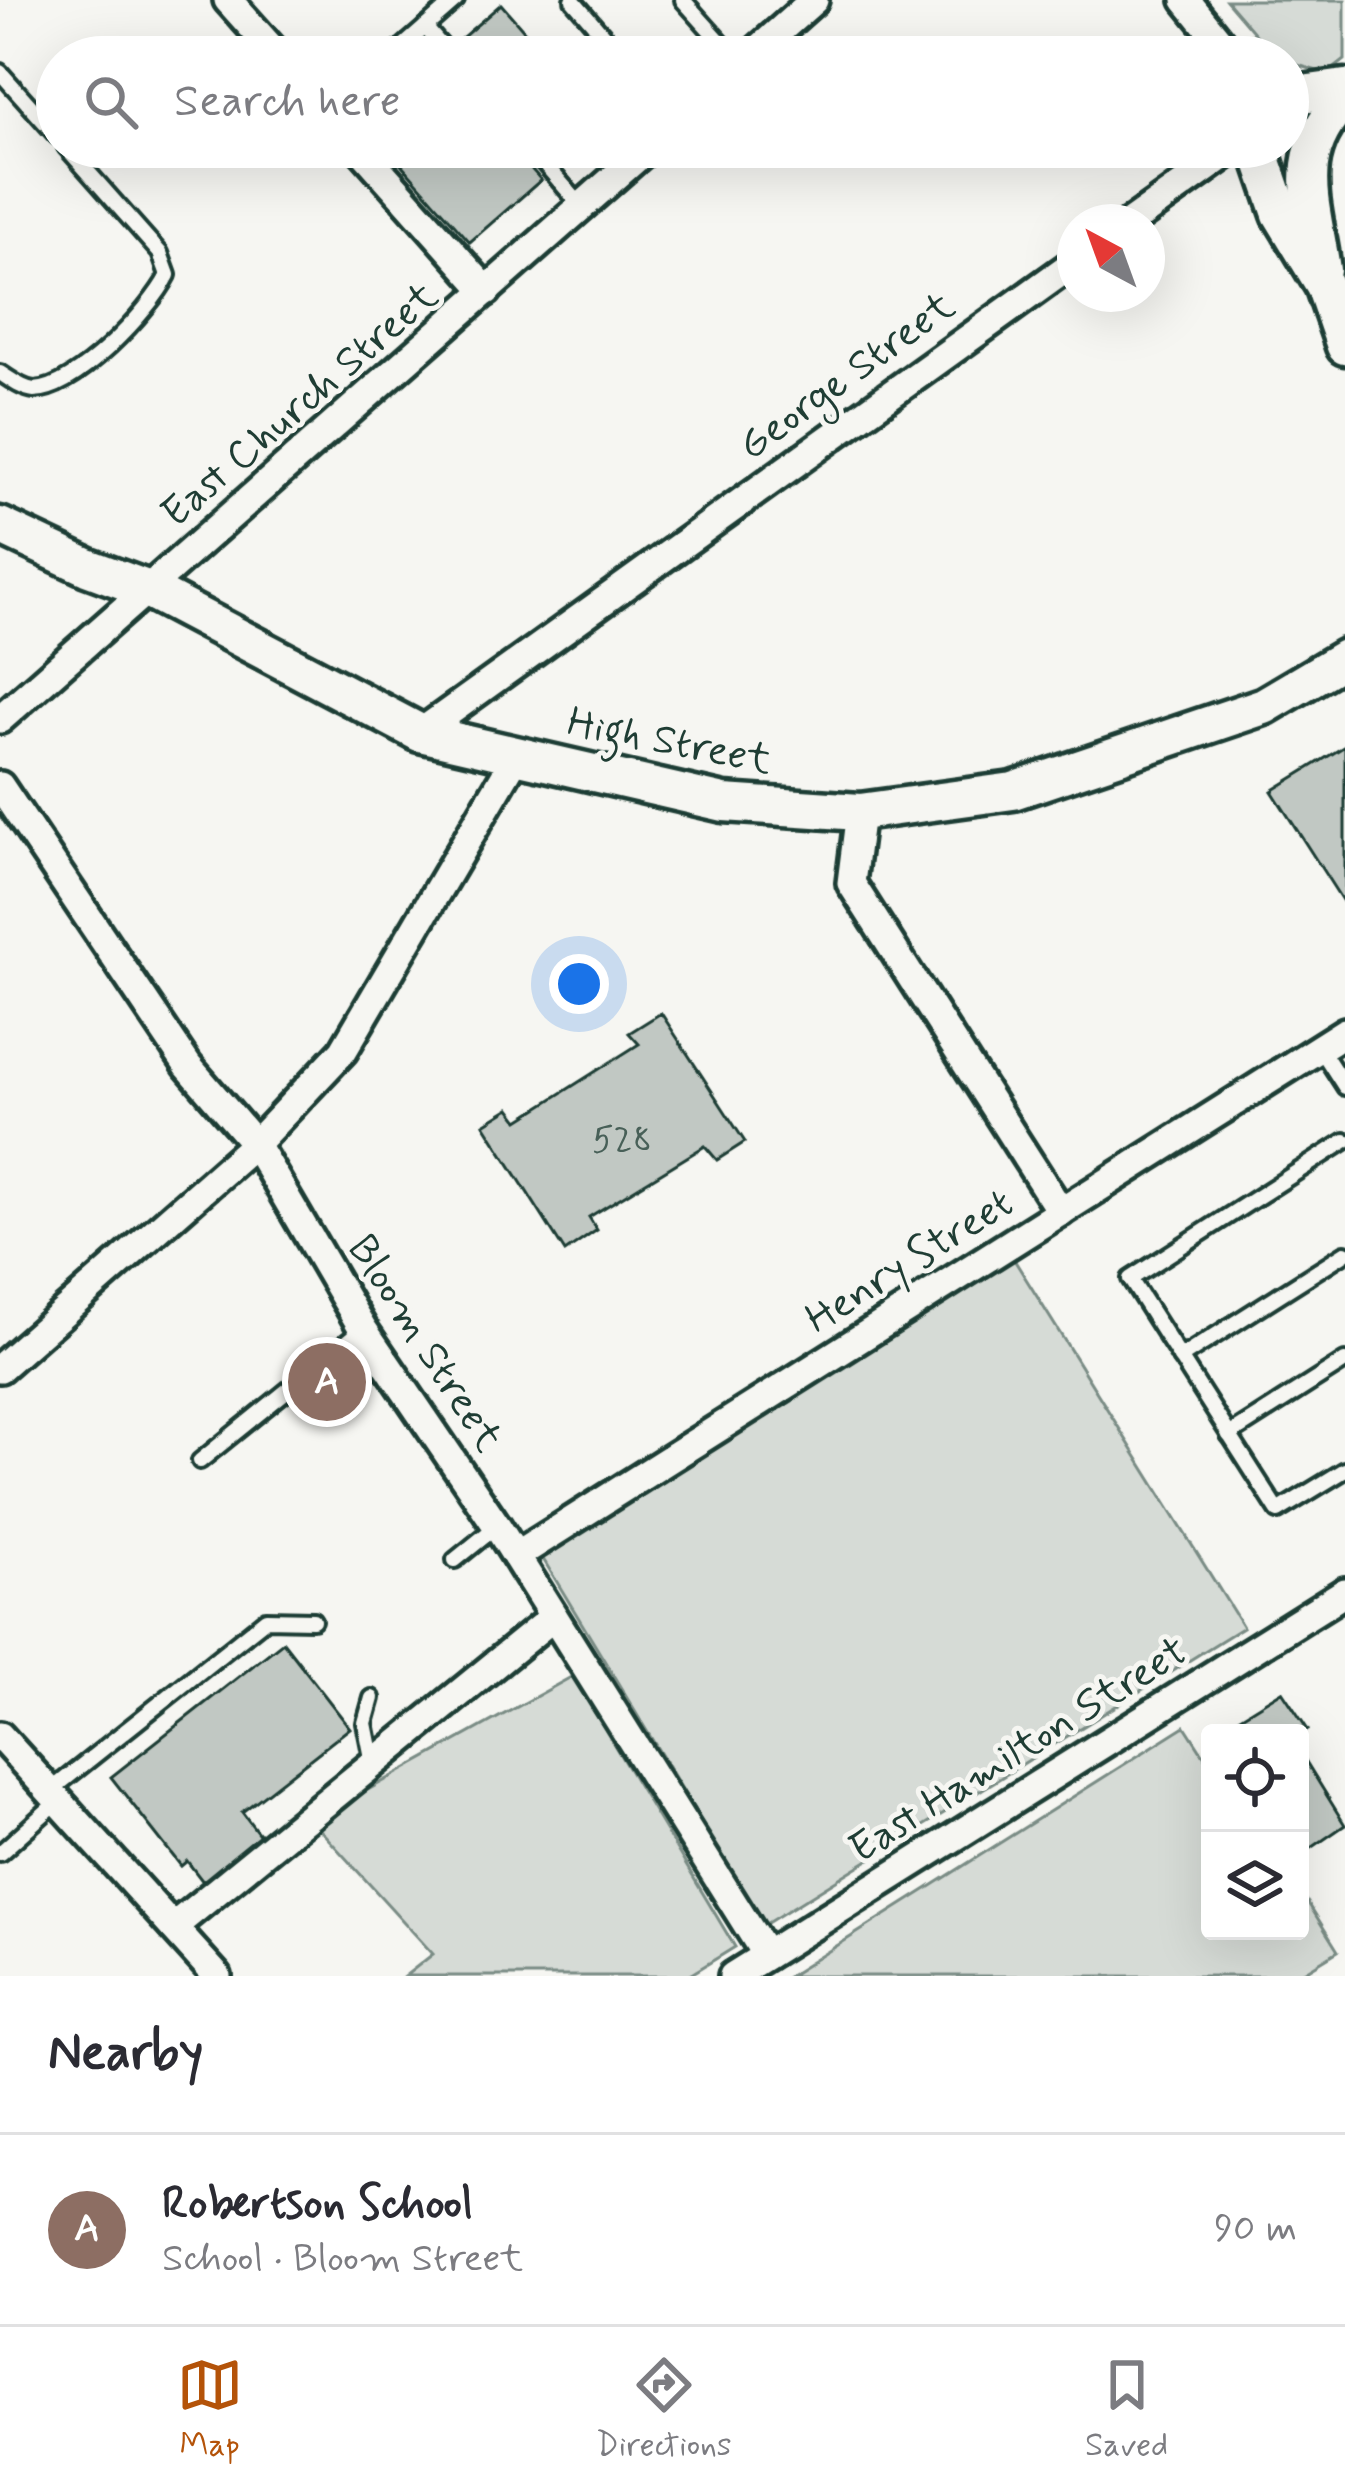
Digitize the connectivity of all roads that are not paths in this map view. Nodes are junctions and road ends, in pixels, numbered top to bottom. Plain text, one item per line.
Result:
1 (228, 0) edge
2 (456, 0) edge
3 (573, 0) edge
4 (683, 0) edge
5 (814, 0) edge
6 (1186, 0) edge
7 (425, 27) junction
8 (260, 36) edge
9 (415, 36) edge
10 (433, 36) edge
11 (604, 36) edge
12 (715, 36) edge
13 (774, 36) edge
14 (1215, 36) edge
15 (0, 72) edge
16 (1345, 88) edge
17 (1309, 93) edge
18 (1345, 99) edge
19 (36, 112) edge
20 (1309, 162) edge
21 (84, 168) edge
22 (377, 168) edge
23 (548, 168) edge
24 (625, 168) edge
25 (1207, 168) edge
26 (1265, 168) edge
27 (1308, 168) edge
28 (1156, 204) edge
29 (581, 207) junction
30 (1057, 275) edge
31 (1324, 285) junction
32 (487, 291) junction
33 (1345, 346) edge
34 (0, 373) edge
35 (0, 526) edge
36 (148, 590) junction
37 (1345, 658) edge
38 (0, 719) edge
39 (420, 733) junction
40 (517, 755) junction
41 (0, 786) edge
42 (860, 812) junction
43 (1345, 1032) edge
44 (1321, 1048) junction
45 (1345, 1087) edge
46 (1345, 1141) edge
47 (254, 1144) junction
48 (1060, 1212) junction
49 (1345, 1253) edge
50 (363, 1329) junction
51 (1180, 1358) junction
52 (1345, 1361) edge
53 (0, 1369) edge
54 (1229, 1435) junction
55 (200, 1461) dead end
56 (1345, 1469) edge
57 (497, 1526) junction
58 (516, 1556) junction
59 (455, 1560) dead end
60 (1345, 1592) edge
61 (552, 1618) junction
62 (314, 1620) dead end
63 (372, 1698) dead end
64 (0, 1736) edge
65 (374, 1764) junction
66 (54, 1796) junction
67 (0, 1853) edge
68 (172, 1928) junction
69 (766, 1955) junction
70 (217, 1976) edge
71 (733, 1976) edge

1 - 8 street
2 - 7 lane
3 - 11 lane
4 - 12 lane
5 - 13 street
6 - 14 street
7 - 9 lane
7 - 10 lane
15 - 19 lane
16 - 17 street
18 - 20 street
21 - 34 lane
22 - 32 street
23 - 29 lane
24 - 29 street, East Church Street
25 - 28 street
26 - 31 street
27 - 31 street
29 - 32 street, East Church Street
30 - 39 street, George Street
31 - 33 street
32 - 36 street, East Church Street
35 - 36 street, High Street
36 - 38 street, East Church Street
36 - 39 street, High Street
37 - 42 street, High Street
39 - 40 street, High Street
40 - 42 street, High Street
40 - 47 street
41 - 47 street, Bloom Street
42 - 48 street
43 - 44 street, Henry Street
44 - 45 lane
44 - 48 street, Henry Street
46 - 51 lane
47 - 50 street, Bloom Street
47 - 53 street
48 - 58 street, Henry Street
49 - 51 lane
50 - 55 lane
50 - 57 street, Bloom Street
51 - 54 lane
52 - 54 lane
54 - 56 lane
57 - 58 street, Bloom Street
57 - 59 lane
58 - 61 street, Bloom Street
60 - 69 street, East Hamilton Street
61 - 65 street
61 - 69 street, Bloom Street
62 - 66 lane
63 - 65 lane
64 - 66 street
65 - 68 street
66 - 67 lane
66 - 68 street
68 - 70 street
69 - 71 street, East Hamilton Street

